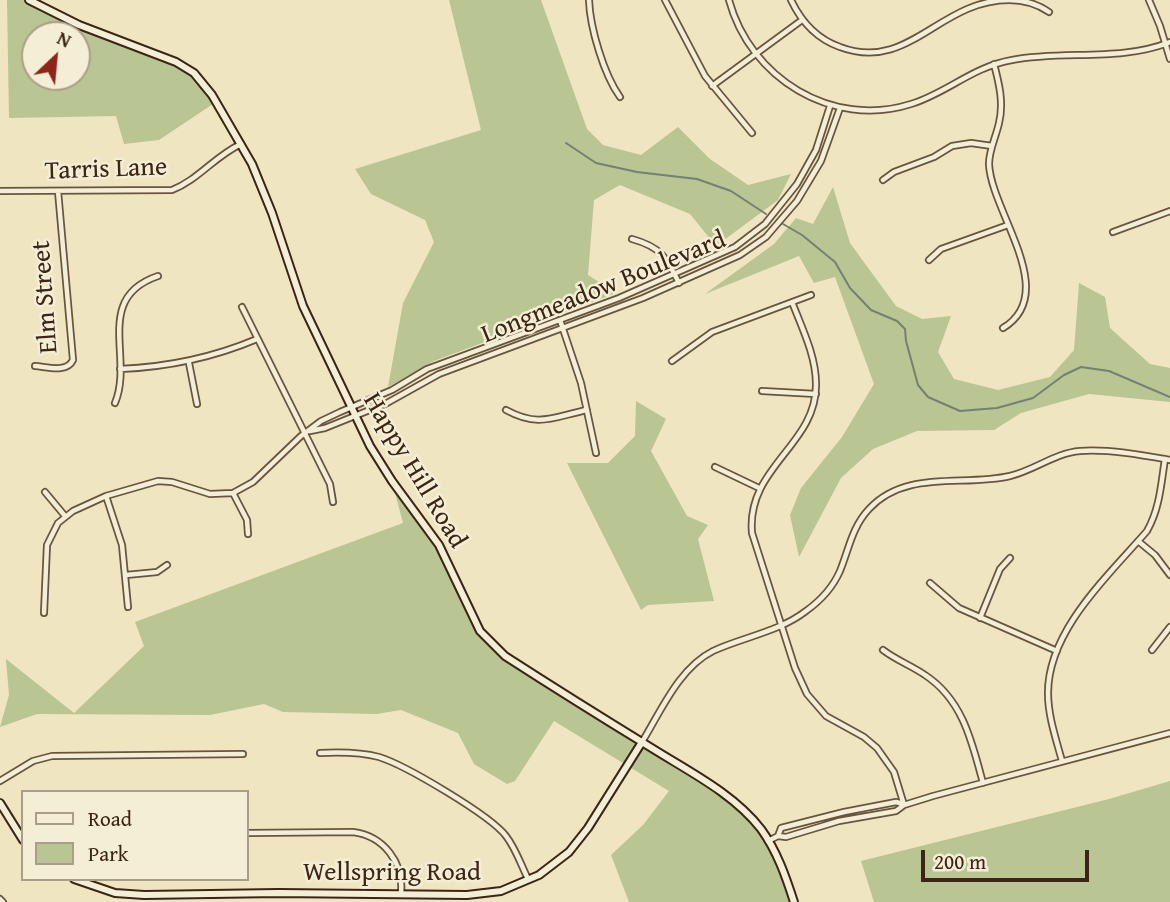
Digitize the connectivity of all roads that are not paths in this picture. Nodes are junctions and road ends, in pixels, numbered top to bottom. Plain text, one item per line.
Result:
1 (29, 0) edge
2 (589, 0) edge
3 (665, 0) edge
4 (729, 0) edge
5 (791, 0) edge
6 (1149, 0) edge
7 (1049, 12) dead end
8 (802, 20) junction
9 (1168, 43) edge
10 (756, 54) junction
11 (1170, 59) edge
12 (994, 64) junction
13 (712, 86) junction
14 (620, 97) dead end
15 (830, 106) junction
16 (840, 108) junction
17 (752, 133) dead end
18 (241, 144) junction
19 (992, 146) junction
20 (884, 180) dead end
21 (0, 191) edge
22 (58, 191) junction
23 (1170, 211) edge
24 (1008, 225) junction
25 (1113, 232) dead end
26 (632, 240) dead end
27 (929, 260) dead end
28 (675, 275) junction
29 (158, 276) dead end
30 (679, 283) junction
31 (811, 295) dead end
32 (792, 302) junction
33 (242, 307) dead end
34 (560, 320) junction
35 (1003, 327) dead end
36 (563, 329) junction
37 (257, 339) junction
38 (673, 361) dead end
39 (189, 363) junction
40 (36, 366) dead end
41 (120, 369) junction
42 (762, 391) dead end
43 (816, 394) junction
44 (115, 403) dead end
45 (197, 404) dead end
46 (351, 407) junction
47 (506, 410) dead end
48 (587, 410) junction
49 (355, 415) junction
50 (307, 432) junction
51 (596, 453) dead end
52 (1167, 459) edge
53 (715, 467) dead end
54 (759, 488) junction
55 (45, 492) dead end
56 (233, 493) junction
57 (106, 496) junction
58 (333, 502) dead end
59 (65, 516) junction
60 (248, 534) dead end
61 (1138, 541) junction
62 (1010, 558) dead end
63 (167, 565) dead end
64 (126, 575) junction
65 (1170, 575) edge
66 (930, 583) dead end
67 (128, 607) dead end
68 (44, 613) dead end
69 (980, 618) junction
70 (782, 625) junction
71 (1170, 627) edge
72 (883, 650) dead end
73 (1152, 650) dead end
74 (1057, 651) junction
75 (1170, 733) edge
76 (642, 742) junction
77 (320, 753) dead end
78 (243, 754) dead end
79 (1062, 761) junction
80 (0, 781) edge
81 (983, 783) junction
82 (0, 803) edge
83 (904, 805) junction
84 (248, 834) edge
85 (21, 836) edge
86 (778, 836) junction
87 (768, 841) junction
88 (80, 881) edge
89 (528, 881) junction
90 (290, 893) junction
91 (401, 893) junction
92 (290, 902) edge
93 (793, 902) edge

1 - 18 street, Happy Hill Road
2 - 14 street
3 - 13 street
4 - 10 street
5 - 8 street
6 - 9 street
7 - 8 street
8 - 10 street
9 - 11 street
9 - 12 street
10 - 13 street
10 - 15 street
12 - 16 street
12 - 19 street
13 - 17 street
15 - 16 street
15 - 28 street, Longmeadow Boulevard
16 - 30 street, Longmeadow Boulevard
18 - 22 street, Tarris Lane
18 - 46 street, Happy Hill Road
19 - 20 street
19 - 24 street
21 - 22 street, Tarris Lane
22 - 40 street, Elm Street
23 - 25 street
24 - 27 street
24 - 35 street
26 - 28 street
28 - 30 street
28 - 34 street, Longmeadow Boulevard
29 - 41 street
30 - 36 street, Longmeadow Boulevard
31 - 32 street
32 - 38 street
32 - 43 street
33 - 37 street
34 - 36 street
34 - 46 street, Longmeadow Boulevard
36 - 48 street
36 - 49 street, Longmeadow Boulevard
37 - 39 street
37 - 50 street
39 - 41 street
39 - 45 street
41 - 44 street
42 - 43 street
43 - 54 street
46 - 49 street, Happy Hill Road
46 - 50 street, Longmeadow Boulevard
47 - 48 street
48 - 51 street
49 - 50 street, Longmeadow Boulevard
49 - 76 street, Happy Hill Road
50 - 56 street
50 - 58 street
52 - 61 street
52 - 70 street
53 - 54 street
54 - 70 street
55 - 59 street
56 - 57 street
56 - 60 street
57 - 59 street
57 - 64 street
59 - 68 street
61 - 65 street
61 - 74 street
62 - 69 street
63 - 64 street
64 - 67 street
66 - 69 street
69 - 74 street
70 - 76 street
70 - 83 street
71 - 73 street
72 - 81 street
74 - 79 street
75 - 79 street
76 - 87 street, Happy Hill Road
76 - 89 street, Wellspring Road
77 - 89 street
78 - 80 street
79 - 81 street
81 - 83 street
82 - 85 street
83 - 86 street
83 - 86 street
84 - 91 street
86 - 87 street
87 - 93 street, Happy Hill Road
88 - 90 street, Wellspring Road
89 - 91 street, Wellspring Road
90 - 91 street, Wellspring Road
90 - 92 street

